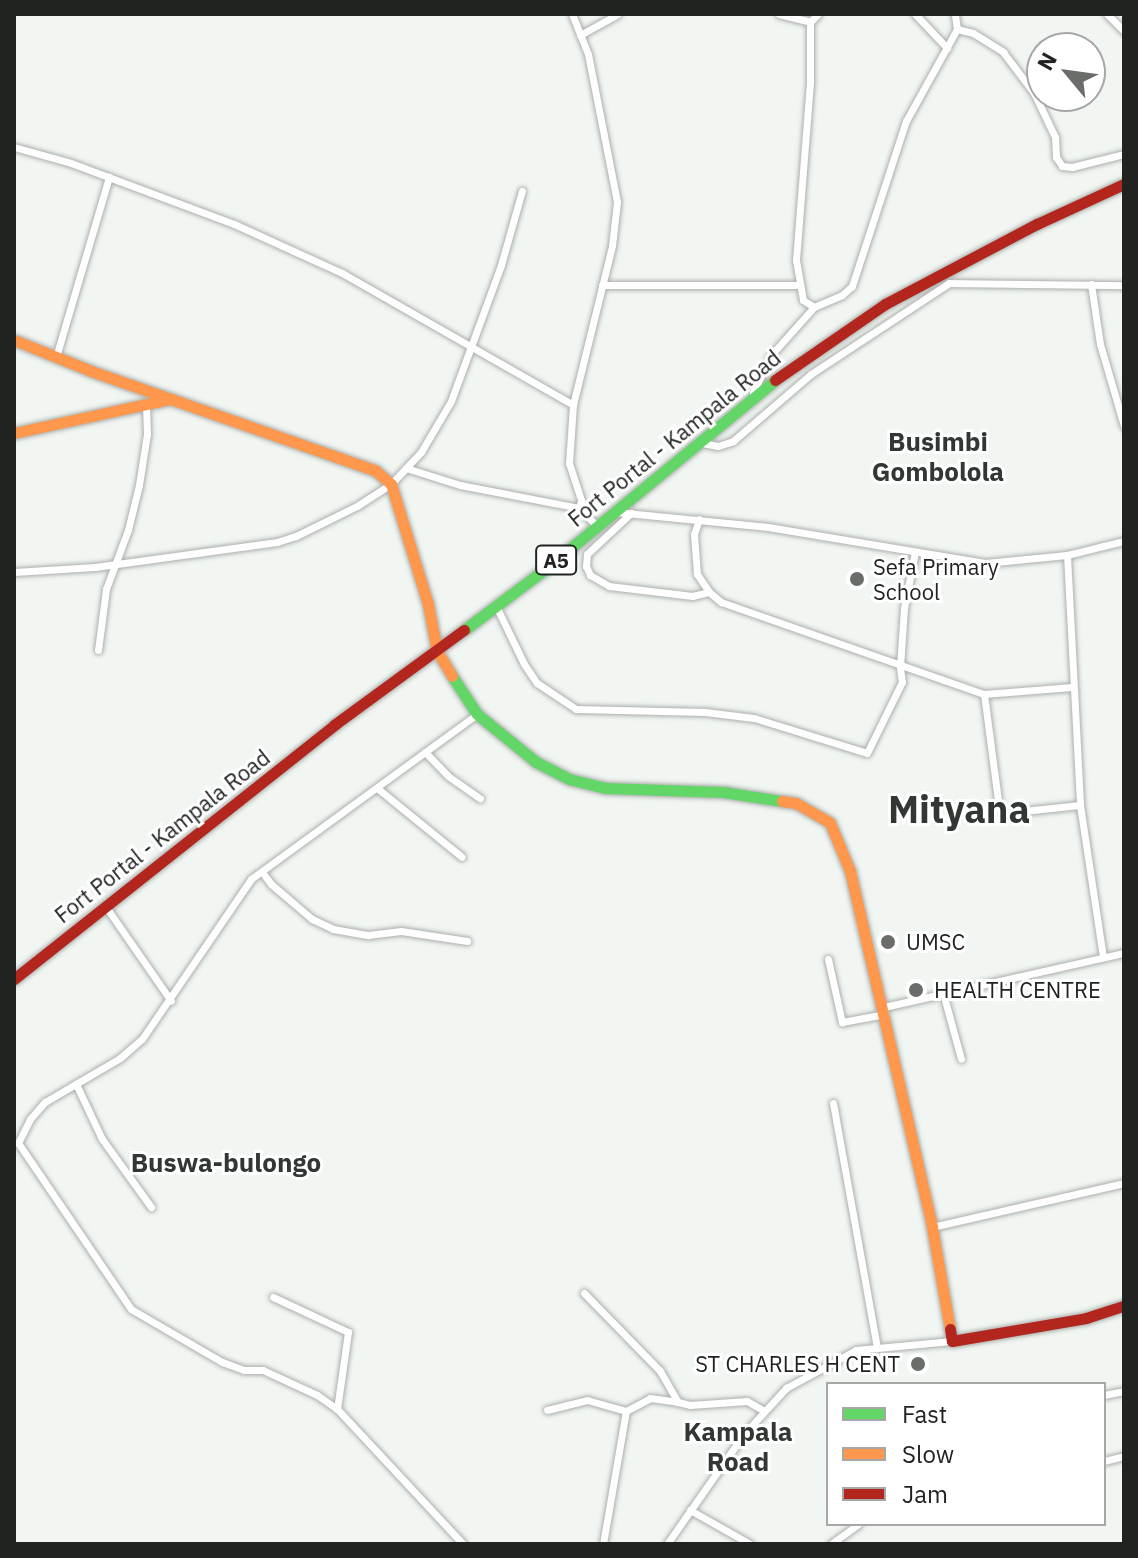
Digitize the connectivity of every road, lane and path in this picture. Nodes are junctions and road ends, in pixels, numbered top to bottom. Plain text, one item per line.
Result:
1 (572, 14) edge
2 (618, 14) edge
3 (779, 14) edge
4 (818, 14) edge
5 (915, 14) edge
6 (955, 14) edge
7 (1107, 14) edge
8 (810, 22) junction
9 (957, 29) junction
10 (1124, 31) edge
11 (580, 35) junction
12 (947, 48) junction
13 (14, 147) edge
14 (1124, 154) edge
15 (109, 177) junction
16 (1124, 184) edge
17 (522, 191) dead end
18 (1091, 284) junction
19 (602, 285) junction
20 (798, 285) junction
21 (1124, 285) edge
22 (814, 307) junction
23 (14, 340) edge
24 (471, 348) junction
25 (56, 357) junction
26 (750, 397) junction
27 (172, 398) junction
28 (146, 404) junction
29 (573, 405) junction
30 (1124, 426) edge
31 (14, 433) edge
32 (697, 442) junction
33 (406, 468) junction
34 (391, 484) junction
35 (579, 508) junction
36 (614, 512) junction
37 (631, 513) junction
38 (699, 519) junction
39 (596, 525) junction
40 (1124, 541) edge
41 (915, 552) junction
42 (1067, 555) junction
43 (114, 563) junction
44 (14, 572) edge
45 (709, 592) junction
46 (496, 606) junction
47 (98, 650) dead end
48 (437, 651) junction
49 (900, 667) junction
50 (1072, 687) junction
51 (984, 694) junction
52 (477, 714) junction
53 (425, 752) junction
54 (377, 788) junction
55 (480, 798) dead end
56 (1080, 805) junction
57 (462, 857) dead end
58 (262, 872) junction
59 (106, 907) junction
60 (467, 941) dead end
61 (1124, 953) edge
62 (1103, 957) junction
63 (828, 959) dead end
64 (14, 979) edge
65 (943, 993) junction
66 (171, 1001) junction
67 (884, 1010) junction
68 (961, 1059) dead end
69 (76, 1084) junction
70 (833, 1103) dead end
71 (16, 1145) edge
72 (1124, 1183) edge
73 (151, 1207) dead end
74 (932, 1227) junction
75 (584, 1293) dead end
76 (273, 1297) dead end
77 (1124, 1306) edge
78 (952, 1341) junction
79 (877, 1348) junction
80 (678, 1402) junction
81 (337, 1409) junction
82 (547, 1410) dead end
83 (626, 1411) junction
84 (764, 1411) junction
85 (690, 1510) junction
86 (856, 1526) edge
87 (463, 1544) edge
88 (603, 1544) edge
89 (667, 1544) edge
90 (750, 1544) edge
91 (831, 1544) edge

1 - 11 street
2 - 11 street
3 - 8 street
4 - 8 street
5 - 12 street
6 - 9 street
7 - 10 street
8 - 20 street
9 - 12 street
9 - 14 street
11 - 19 street
12 - 22 street
13 - 15 street
15 - 24 street
15 - 25 street
16 - 26 main road, Fort Portal - Kampala Road / A5
17 - 24 street
18 - 21 street
18 - 30 street
18 - 32 street
19 - 20 street
19 - 29 street
20 - 22 street
22 - 26 street
23 - 25 main road
24 - 29 street
24 - 33 street
25 - 27 main road
26 - 32 main road, Fort Portal - Kampala Road / A5
27 - 28 main road
27 - 34 main road
28 - 31 main road
28 - 43 street
29 - 35 street
32 - 36 main road, Fort Portal - Kampala Road / A5
33 - 34 street
33 - 35 street
34 - 43 street
34 - 48 main road
35 - 39 street
36 - 37 street
36 - 39 main road, Fort Portal - Kampala Road / A5
37 - 38 street
37 - 45 street
38 - 41 street
38 - 45 street
39 - 46 main road, Fort Portal - Kampala Road / A5
40 - 42 street
41 - 42 street
41 - 49 street
42 - 50 street
43 - 44 street
43 - 47 street
45 - 49 street
46 - 48 main road, Fort Portal - Kampala Road / A5
46 - 49 street
48 - 52 main road
48 - 59 main road, Fort Portal - Kampala Road / A5
49 - 51 street
50 - 51 street
50 - 56 street
51 - 56 street
52 - 53 street
52 - 67 main road
53 - 54 street
53 - 55 street
54 - 57 street
54 - 58 street
56 - 62 street
58 - 60 street
58 - 66 street
59 - 64 main road, Fort Portal - Kampala Road / A5
59 - 66 street
61 - 62 street
62 - 65 street
63 - 67 street
65 - 67 street
65 - 68 street
66 - 69 street
67 - 74 main road
69 - 71 street
69 - 73 street
70 - 79 street
71 - 81 street
72 - 74 street
74 - 78 main road
75 - 80 street
76 - 81 street
77 - 78 main road
78 - 79 street
79 - 84 street
80 - 83 street
80 - 84 street
81 - 87 street
82 - 83 street
83 - 88 street
84 - 85 street
85 - 89 street
85 - 90 street
86 - 91 street

